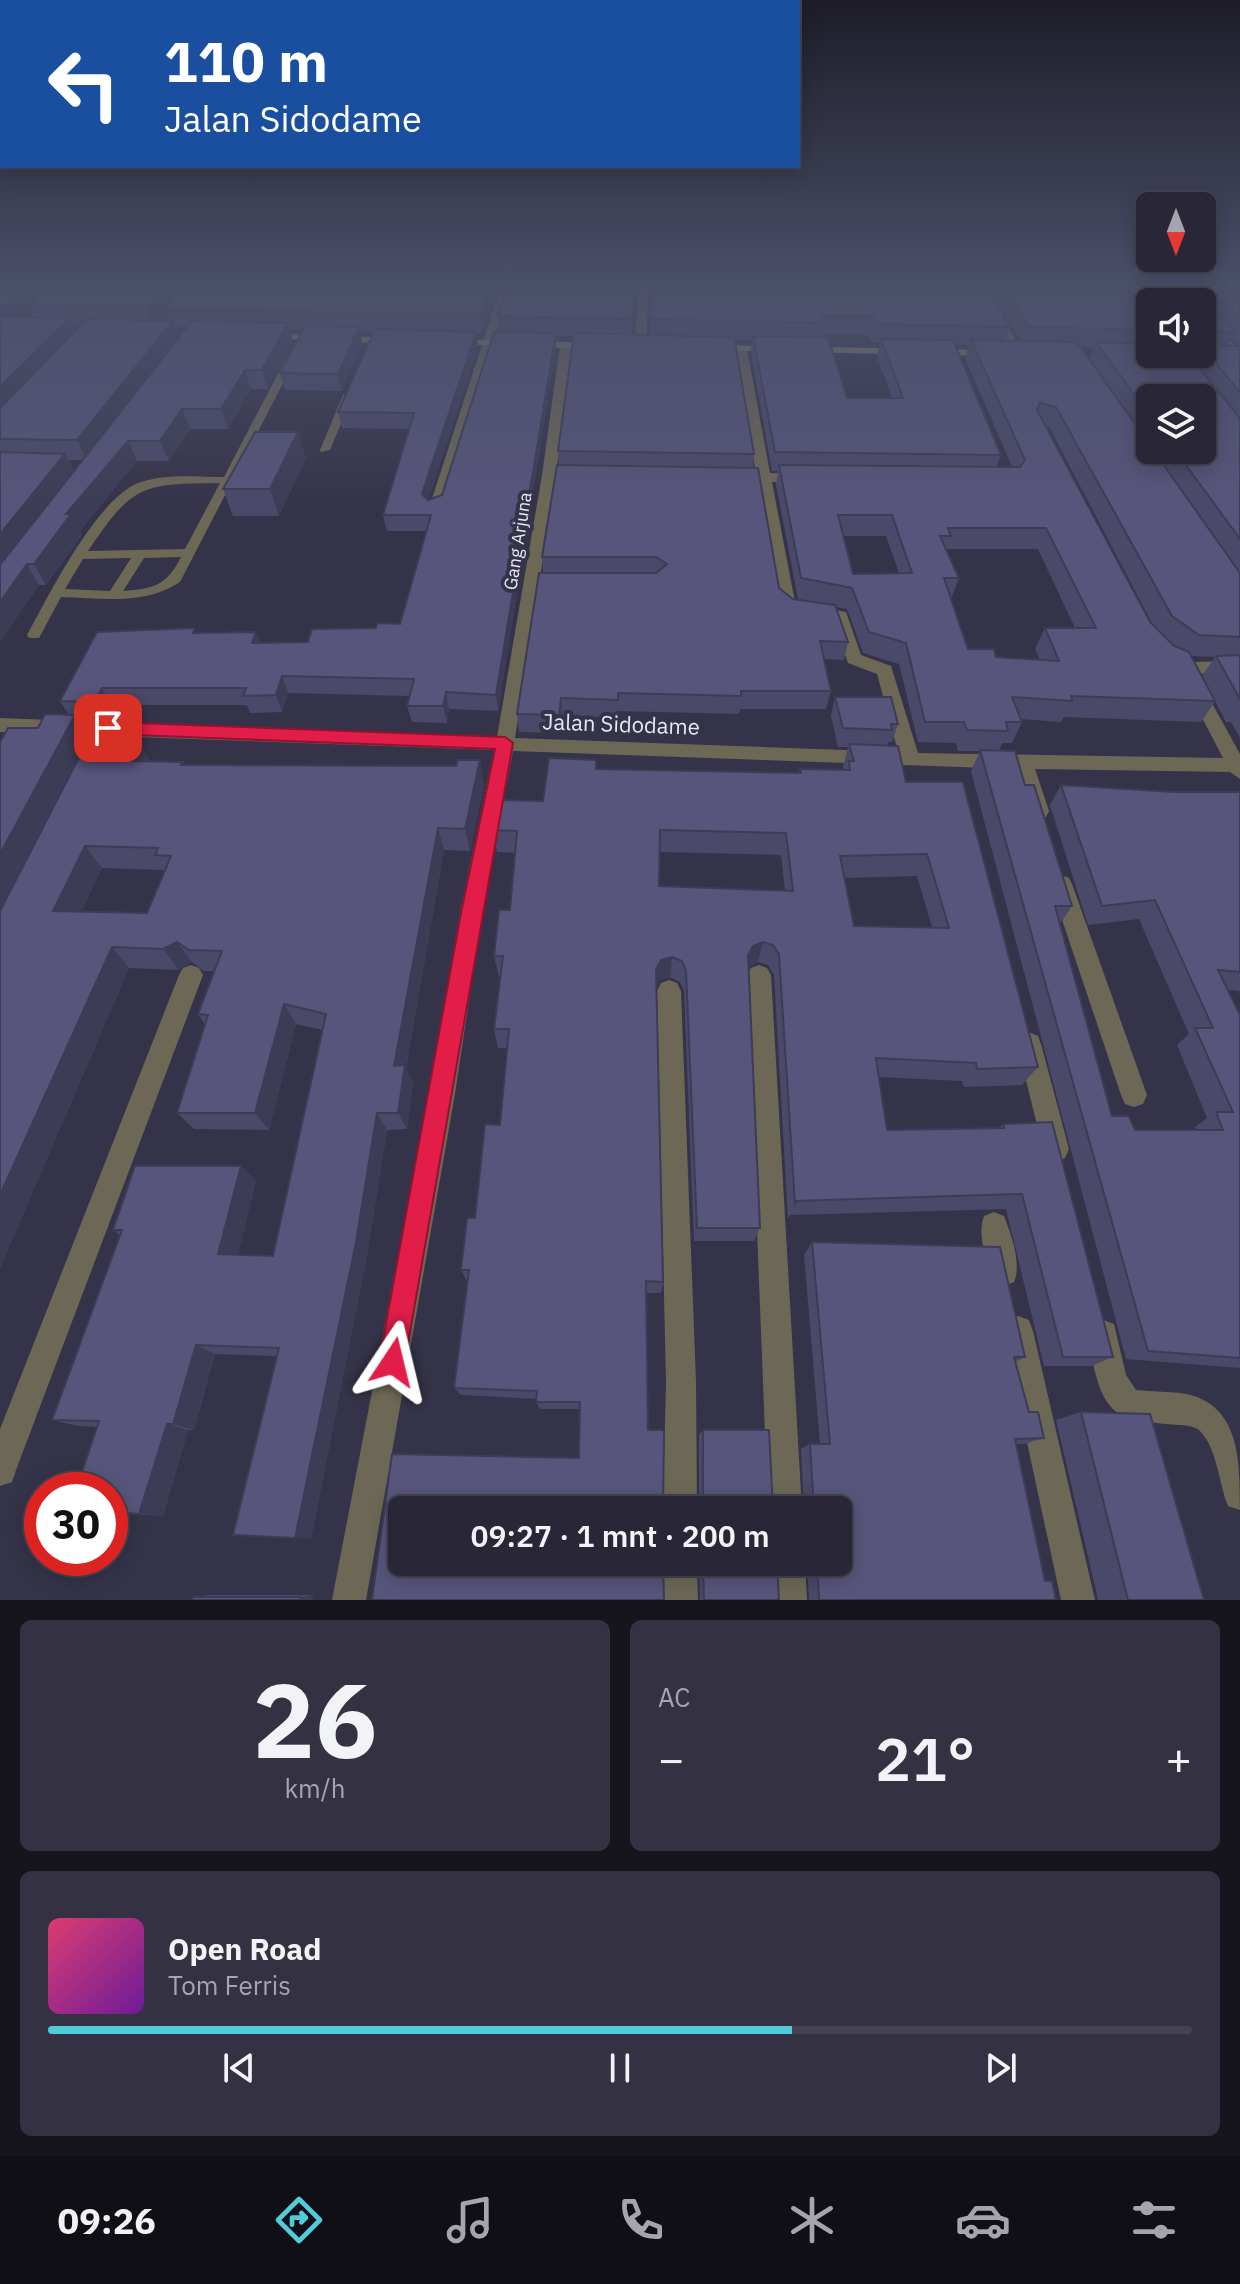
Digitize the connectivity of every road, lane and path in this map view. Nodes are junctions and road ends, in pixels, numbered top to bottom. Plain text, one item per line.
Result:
1 (291, 361) edge
2 (482, 361) edge
3 (565, 361) edge
4 (743, 361) edge
5 (958, 361) edge
6 (961, 367) edge
7 (350, 392) edge
8 (325, 450) dead end
9 (719, 477) edge
10 (766, 478) junction
11 (811, 478) edge
12 (228, 480) junction
13 (435, 511) edge
14 (189, 553) junction
15 (140, 554) junction
16 (81, 555) junction
17 (57, 593) junction
18 (115, 593) junction
19 (34, 635) dead end
20 (1156, 650) edge
21 (1240, 667) edge
22 (1185, 668) junction
23 (0, 725) edge
24 (29, 726) junction
25 (108, 728) junction
26 (505, 743) junction
27 (16, 748) edge
28 (94, 755) edge
29 (910, 759) junction
30 (955, 761) junction
31 (1023, 762) junction
32 (1239, 767) edge
33 (962, 790) edge
34 (1047, 839) edge
35 (1056, 868) edge
36 (191, 975) dead end
37 (759, 975) dead end
38 (669, 991) dead end
39 (1024, 1025) edge
40 (1134, 1095) dead end
41 (1063, 1178) edge
42 (994, 1226) dead end
43 (1098, 1316) edge
44 (0, 1470) edge
45 (1240, 1494) edge
46 (680, 1496) edge
47 (784, 1496) edge
48 (680, 1576) edge
49 (789, 1576) edge
50 (349, 1600) edge
51 (681, 1600) edge
52 (790, 1600) edge
53 (1078, 1600) edge

1 - 12 lane
2 - 13 street
3 - 26 street, Gang Arjuna
4 - 10 street
5 - 6 street
7 - 8 lane
9 - 10 street
10 - 11 street
10 - 29 street
12 - 14 lane
12 - 16 lane
14 - 15 lane
14 - 18 lane
15 - 16 lane
15 - 18 lane
16 - 17 lane
17 - 18 lane
17 - 19 lane
20 - 22 street
21 - 22 street
22 - 32 street
23 - 24 street, Jalan Sidodame
24 - 25 street, Jalan Sidodame
24 - 27 lane
25 - 26 street, Jalan Sidodame
25 - 28 street
26 - 29 street, Jalan Sidodame
26 - 50 street, Gang Arjuna
29 - 30 street, Jalan Sidodame
30 - 31 street, Jalan Sidodame
30 - 33 street
31 - 32 street, Jalan Sidodame
31 - 34 street
35 - 40 street
36 - 44 street
37 - 47 street
38 - 46 street
39 - 41 street
42 - 53 street
43 - 45 street
48 - 51 street
49 - 52 street

